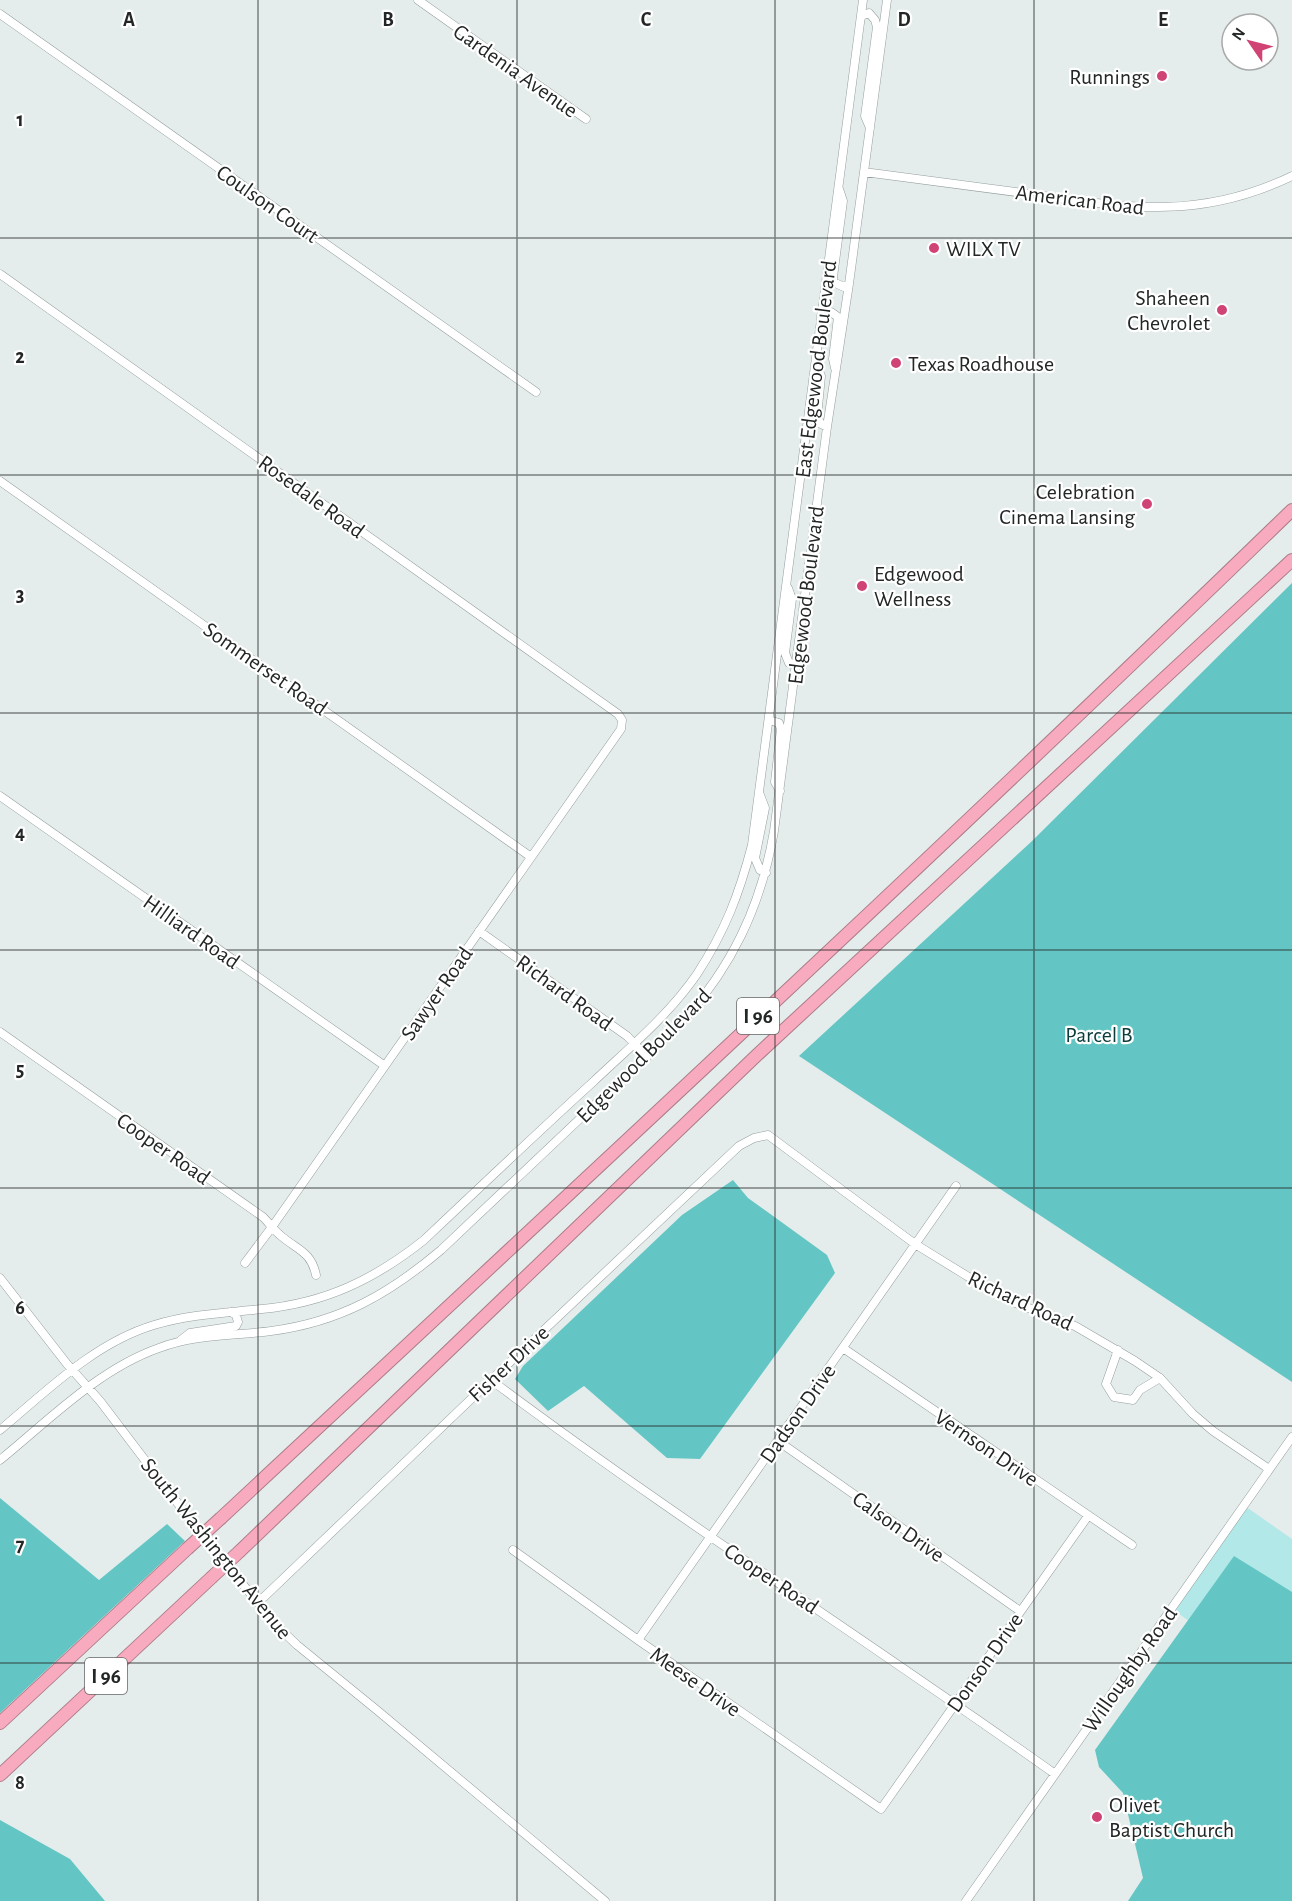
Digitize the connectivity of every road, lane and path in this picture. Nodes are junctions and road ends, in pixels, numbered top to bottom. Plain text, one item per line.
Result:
1 (418, 0) edge
2 (863, 0) edge
3 (887, 0) edge
4 (0, 14) edge
5 (861, 16) junction
6 (586, 119) dead end
7 (870, 129) junction
8 (864, 172) junction
9 (1292, 176) edge
10 (838, 187) junction
11 (0, 274) edge
12 (849, 284) junction
13 (821, 316) junction
14 (816, 363) junction
15 (836, 375) junction
16 (536, 392) dead end
17 (827, 427) junction
18 (0, 481) edge
19 (1292, 510) edge
20 (1292, 560) edge
21 (787, 586) junction
22 (796, 666) junction
23 (622, 720) joint
24 (769, 720) junction
25 (780, 791) junction
26 (760, 794) junction
27 (0, 796) edge
28 (531, 857) junction
29 (766, 873) junction
30 (479, 931) junction
31 (0, 1032) edge
32 (634, 1043) junction
33 (647, 1057) junction
34 (385, 1066) junction
35 (768, 1135) joint
36 (956, 1186) dead end
37 (272, 1227) junction
38 (915, 1244) junction
39 (245, 1263) dead end
40 (316, 1275) dead end
41 (0, 1278) edge
42 (231, 1312) junction
43 (179, 1341) junction
44 (843, 1348) junction
45 (1118, 1350) junction
46 (73, 1370) junction
47 (1160, 1378) junction
48 (491, 1380) junction
49 (88, 1389) junction
50 (0, 1430) edge
51 (1292, 1437) edge
52 (778, 1441) junction
53 (0, 1460) edge
54 (1269, 1469) junction
55 (1088, 1515) junction
56 (711, 1536) junction
57 (1132, 1545) dead end
58 (513, 1550) dead end
59 (255, 1602) junction
60 (1020, 1611) junction
61 (638, 1640) junction
62 (956, 1703) junction
63 (0, 1724) edge
64 (1055, 1774) junction
65 (0, 1775) edge
66 (881, 1809) joint
67 (606, 1901) edge
68 (966, 1901) edge

1 - 6 street, Gardenia Avenue
2 - 5 street, East Edgewood Boulevard
3 - 7 street, East Edgewood Boulevard
4 - 16 street, Coulson Court
5 - 7 street
5 - 10 street, East Edgewood Boulevard
7 - 8 street, East Edgewood Boulevard
8 - 9 street, American Road
8 - 12 street, East Edgewood Boulevard
10 - 12 street
10 - 13 street, East Edgewood Boulevard
11 - 23 street, Rosedale Road
12 - 15 street, Edgewood Boulevard
13 - 14 street, East Edgewood Boulevard
13 - 15 street
14 - 17 street
14 - 21 street, East Edgewood Boulevard
15 - 17 street, Edgewood Boulevard
17 - 22 street, Edgewood Boulevard
18 - 28 street, Sommerset Road
19 - 63 highway, I 96, bridge
20 - 65 highway, I 96, bridge
21 - 22 street
21 - 24 street, East Edgewood Boulevard
22 - 25 street, Edgewood Boulevard
23 - 28 street, Sawyer Road
24 - 25 street
24 - 26 street, East Edgewood Boulevard
25 - 29 street, Edgewood Boulevard
26 - 29 street
26 - 32 street, East Edgewood Boulevard
27 - 34 street, Hilliard Road
28 - 30 street, Sawyer Road
29 - 33 street, Edgewood Boulevard
30 - 32 street, Richard Road
30 - 34 street, Sawyer Road
31 - 37 street, Cooper Road
32 - 33 street, Richard Road
32 - 42 street, East Edgewood Boulevard
33 - 43 street, Edgewood Boulevard
34 - 37 street, Sawyer Road
35 - 38 street, Richard Road
35 - 48 street, Fisher Drive
36 - 38 street, Dadson Drive
37 - 39 street, Sawyer Road
37 - 40 street, Cooper Road
38 - 44 street, Dadson Drive
38 - 45 street, Richard Road
41 - 46 street, South Washington Avenue
42 - 43 street
42 - 46 street, East Edgewood Boulevard
43 - 49 street, Edgewood Boulevard
44 - 52 street, Dadson Drive
44 - 55 street, Vernson Drive
45 - 47 street, Richard Road
45 - 47 street
46 - 49 street, South Washington Avenue
46 - 50 street, East Edgewood Boulevard
47 - 54 street, Richard Road
48 - 56 street, Cooper Road
48 - 59 street, Fisher Drive
49 - 53 street, Edgewood Boulevard
49 - 59 street, South Washington Avenue
51 - 54 street, Willoughby Road
52 - 56 street, Dadson Drive
52 - 60 street, Calson Drive
54 - 64 street, Willoughby Road
55 - 57 street, Vernson Drive
55 - 60 street, Donson Drive
56 - 61 street, Dadson Drive
56 - 62 street, Cooper Road
58 - 61 street, Meese Drive
59 - 67 street, South Washington Avenue
60 - 62 street, Donson Drive
61 - 66 street, Meese Drive
62 - 64 street, Cooper Road
62 - 66 street, Donson Drive
64 - 68 street, Willoughby Road

